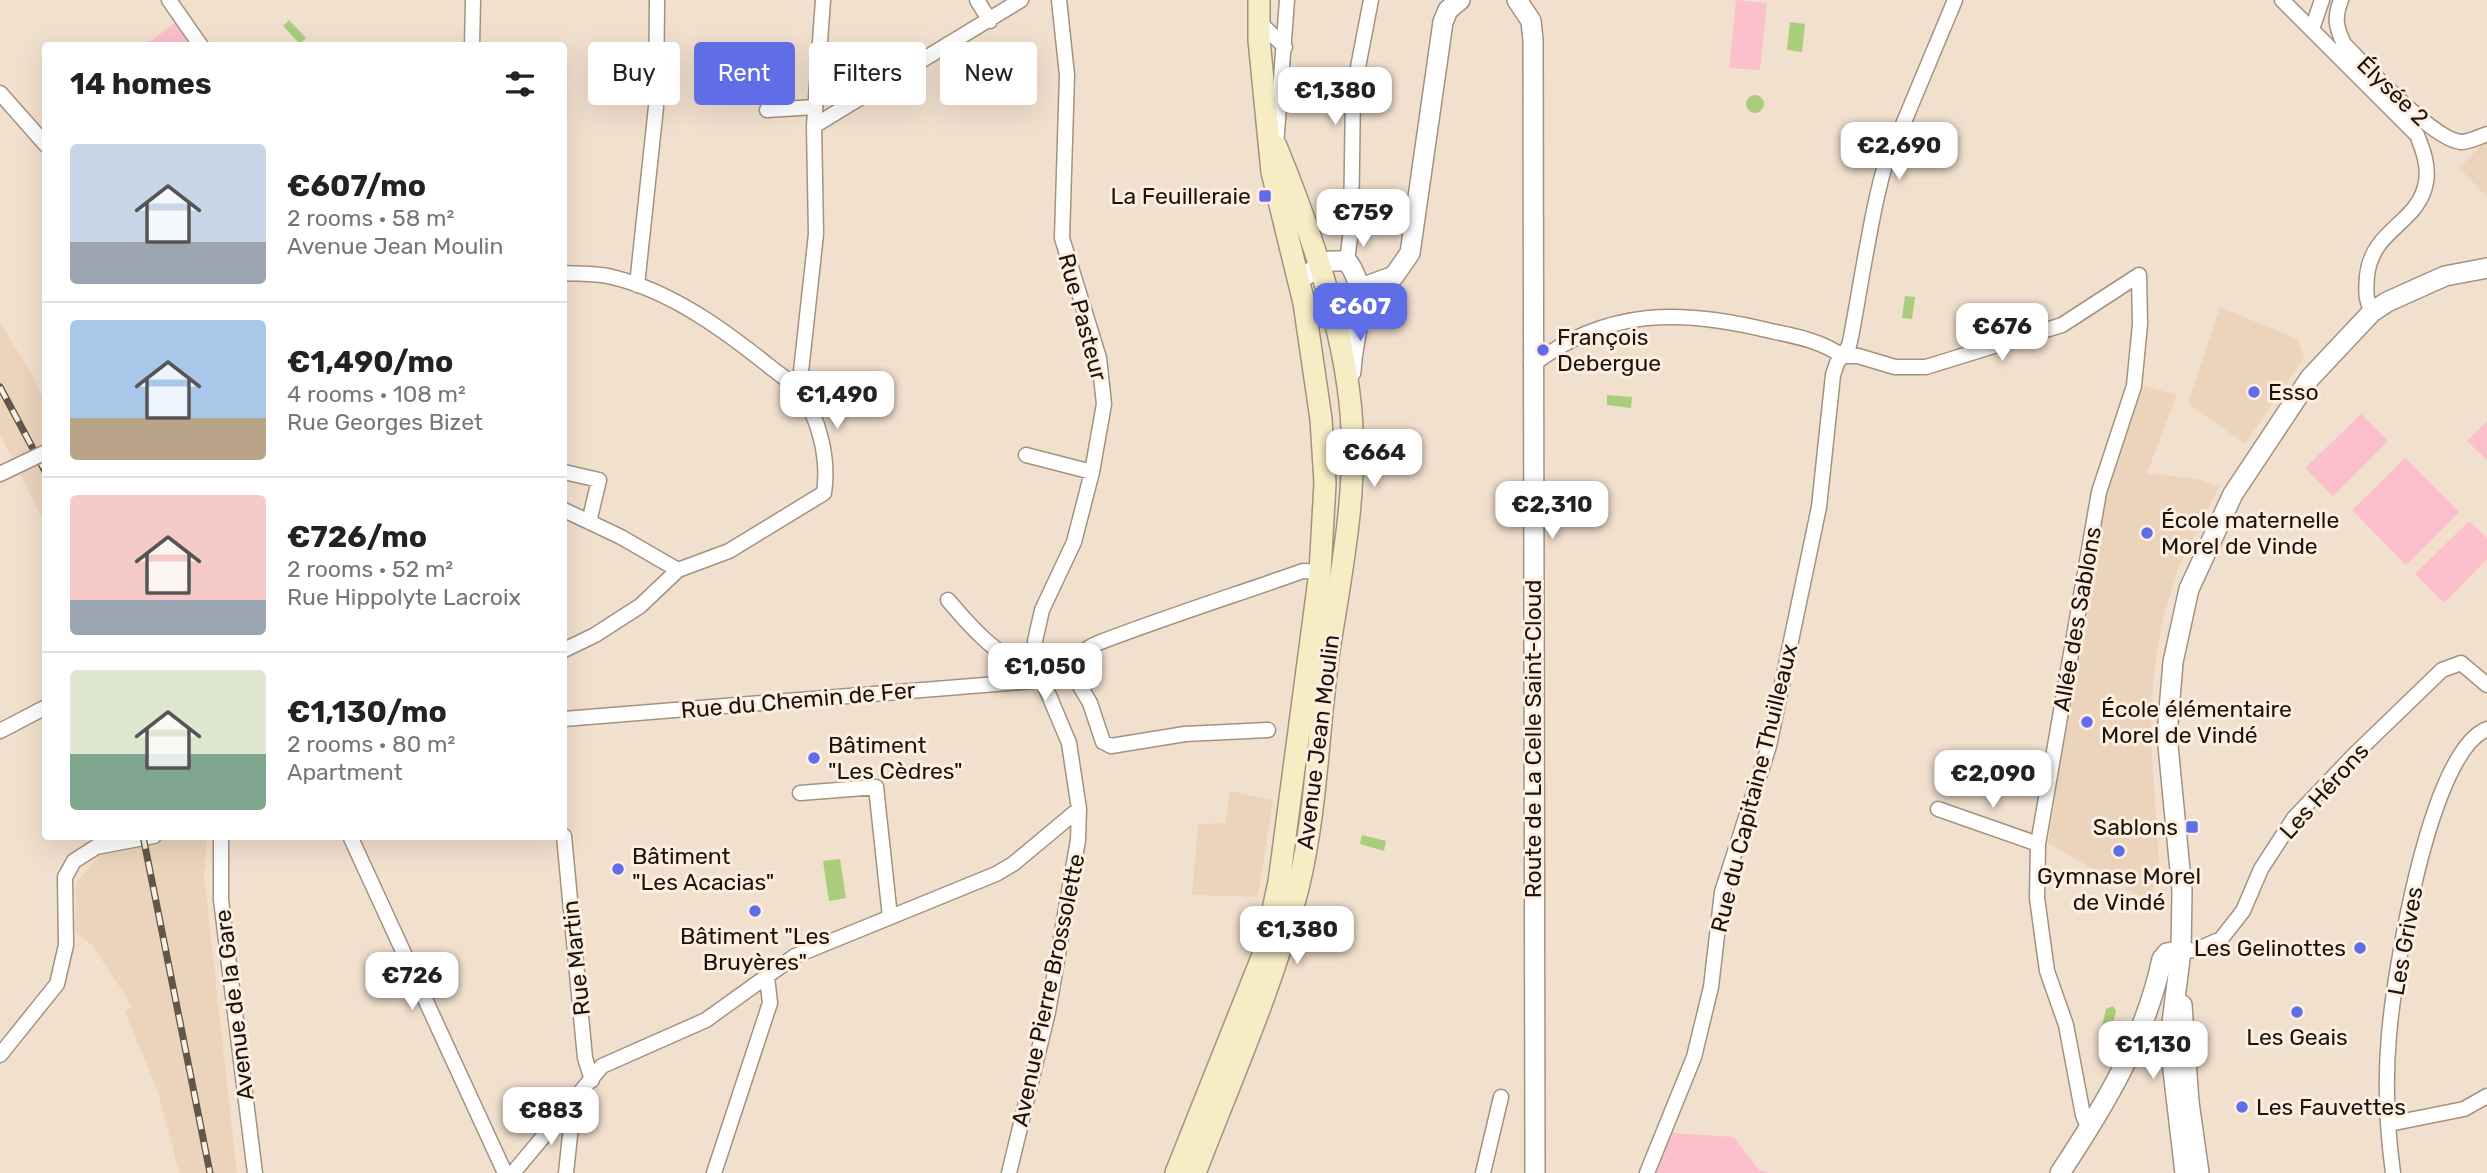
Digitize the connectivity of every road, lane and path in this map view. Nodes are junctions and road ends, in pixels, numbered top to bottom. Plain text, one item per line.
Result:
1 (169, 0) edge
2 (473, 0) edge
3 (657, 0) edge
4 (823, 0) edge
5 (977, 0) edge
6 (1021, 0) edge
7 (1059, 0) edge
8 (1259, 0) edge
9 (1287, 0) edge
10 (1371, 0) edge
11 (1460, 0) edge
12 (1517, 0) edge
13 (1955, 0) edge
14 (2282, 0) edge
15 (2322, 0) edge
16 (2341, 0) edge
17 (990, 21) junction
18 (1259, 22) junction
19 (2312, 29) junction
20 (198, 42) edge
21 (472, 42) edge
22 (1285, 47) junction
23 (0, 93) edge
24 (815, 107) junction
25 (767, 110) dead end
26 (1268, 125) junction
27 (814, 126) junction
28 (2487, 134) edge
29 (42, 140) edge
30 (1276, 147) junction
31 (1332, 263) junction
32 (2487, 268) edge
33 (567, 273) edge
34 (1298, 279) junction
35 (637, 285) junction
36 (1361, 288) junction
37 (2372, 312) junction
38 (1358, 316) junction
39 (1334, 321) junction
40 (1308, 327) junction
41 (1842, 356) junction
42 (1531, 366) junction
43 (799, 390) junction
44 (1350, 401) junction
45 (42, 454) edge
46 (1026, 455) dead end
47 (1092, 472) junction
48 (567, 473) edge
49 (0, 474) edge
50 (567, 511) edge
51 (589, 522) junction
52 (678, 570) junction
53 (1320, 572) junction
54 (948, 600) dead end
55 (567, 649) edge
56 (1067, 664) junction
57 (1036, 676) junction
58 (2487, 685) edge
59 (42, 709) edge
60 (567, 719) edge
61 (2487, 729) edge
62 (1268, 730) dead end
63 (0, 731) edge
64 (800, 793) dead end
65 (1079, 809) junction
66 (1938, 809) dead end
67 (135, 840) edge
68 (221, 840) edge
69 (352, 840) edge
70 (564, 840) edge
71 (2038, 844) junction
72 (890, 917) junction
73 (2181, 951) junction
74 (767, 977) junction
75 (2179, 987) junction
76 (0, 1055) edge
77 (592, 1080) junction
78 (2487, 1096) edge
79 (1500, 1097) dead end
80 (566, 1113) junction
81 (2389, 1124) junction
82 (2089, 1130) junction
83 (256, 1173) edge
84 (505, 1173) edge
85 (513, 1173) edge
86 (566, 1173) edge
87 (714, 1173) edge
88 (1009, 1173) edge
89 (1176, 1173) edge
90 (1195, 1173) edge
91 (1483, 1173) edge
92 (1535, 1173) edge
93 (1647, 1173) edge
94 (2060, 1173) edge
95 (2185, 1173) edge
96 (2199, 1173) edge
97 (2393, 1173) edge

1 - 20 street
2 - 21 street
3 - 35 street
4 - 24 street
5 - 17 street
6 - 17 street
7 - 47 street, Rue Pasteur
8 - 18 main road
9 - 22 street
10 - 31 street
11 - 36 street
12 - 42 street, Route de La Celle Saint-Cloud
13 - 41 street, Rue du Capitaine Thuilleaux
14 - 19 street
15 - 19 street
16 - 28 street, Élysée 2
17 - 27 street
18 - 22 street
18 - 26 main road
19 - 37 street
22 - 30 street
23 - 29 street
24 - 25 street
24 - 27 street
26 - 30 main road, Avenue Jean Moulin
26 - 34 main road, Avenue Jean Moulin
27 - 43 street
30 - 31 main road, Avenue Jean Moulin
31 - 34 street
31 - 36 street
31 - 39 main road, Avenue Jean Moulin
32 - 37 street
33 - 35 street
34 - 40 main road, Avenue Jean Moulin
35 - 43 street
36 - 38 street
37 - 73 street
38 - 39 street
38 - 44 street
39 - 40 street
39 - 44 main road, Avenue Jean Moulin
40 - 53 main road, Avenue Jean Moulin
41 - 42 street
41 - 71 street, Allée des Sablons
41 - 93 street, Rue du Capitaine Thuilleaux
42 - 92 street, Route de La Celle Saint-Cloud
43 - 52 street
44 - 90 main road, Avenue Jean Moulin
45 - 49 street, bridge
46 - 47 street
47 - 57 street, Rue Pasteur
48 - 51 street
50 - 51 street
51 - 52 street
52 - 55 street
53 - 56 street
53 - 89 main road, Avenue Jean Moulin
54 - 57 street
56 - 57 street
56 - 62 street
57 - 60 street, Rue du Chemin de Fer
57 - 65 street, Avenue Pierre Brossolette
58 - 73 street, Les Hérons
59 - 63 street
61 - 81 street, Les Grives
64 - 72 street
65 - 72 street
65 - 88 street, Avenue Pierre Brossolette
66 - 71 street
67 - 76 street
68 - 83 street, Avenue de la Gare
69 - 84 street
70 - 77 street, Rue Martin
71 - 82 street, Allée des Sablons
72 - 74 street
73 - 75 street
73 - 82 street
74 - 77 street
74 - 87 street
75 - 95 street
75 - 96 street
77 - 80 street
78 - 81 street
79 - 91 street
80 - 85 street
80 - 86 street
81 - 97 street, Les Grives
82 - 94 street

